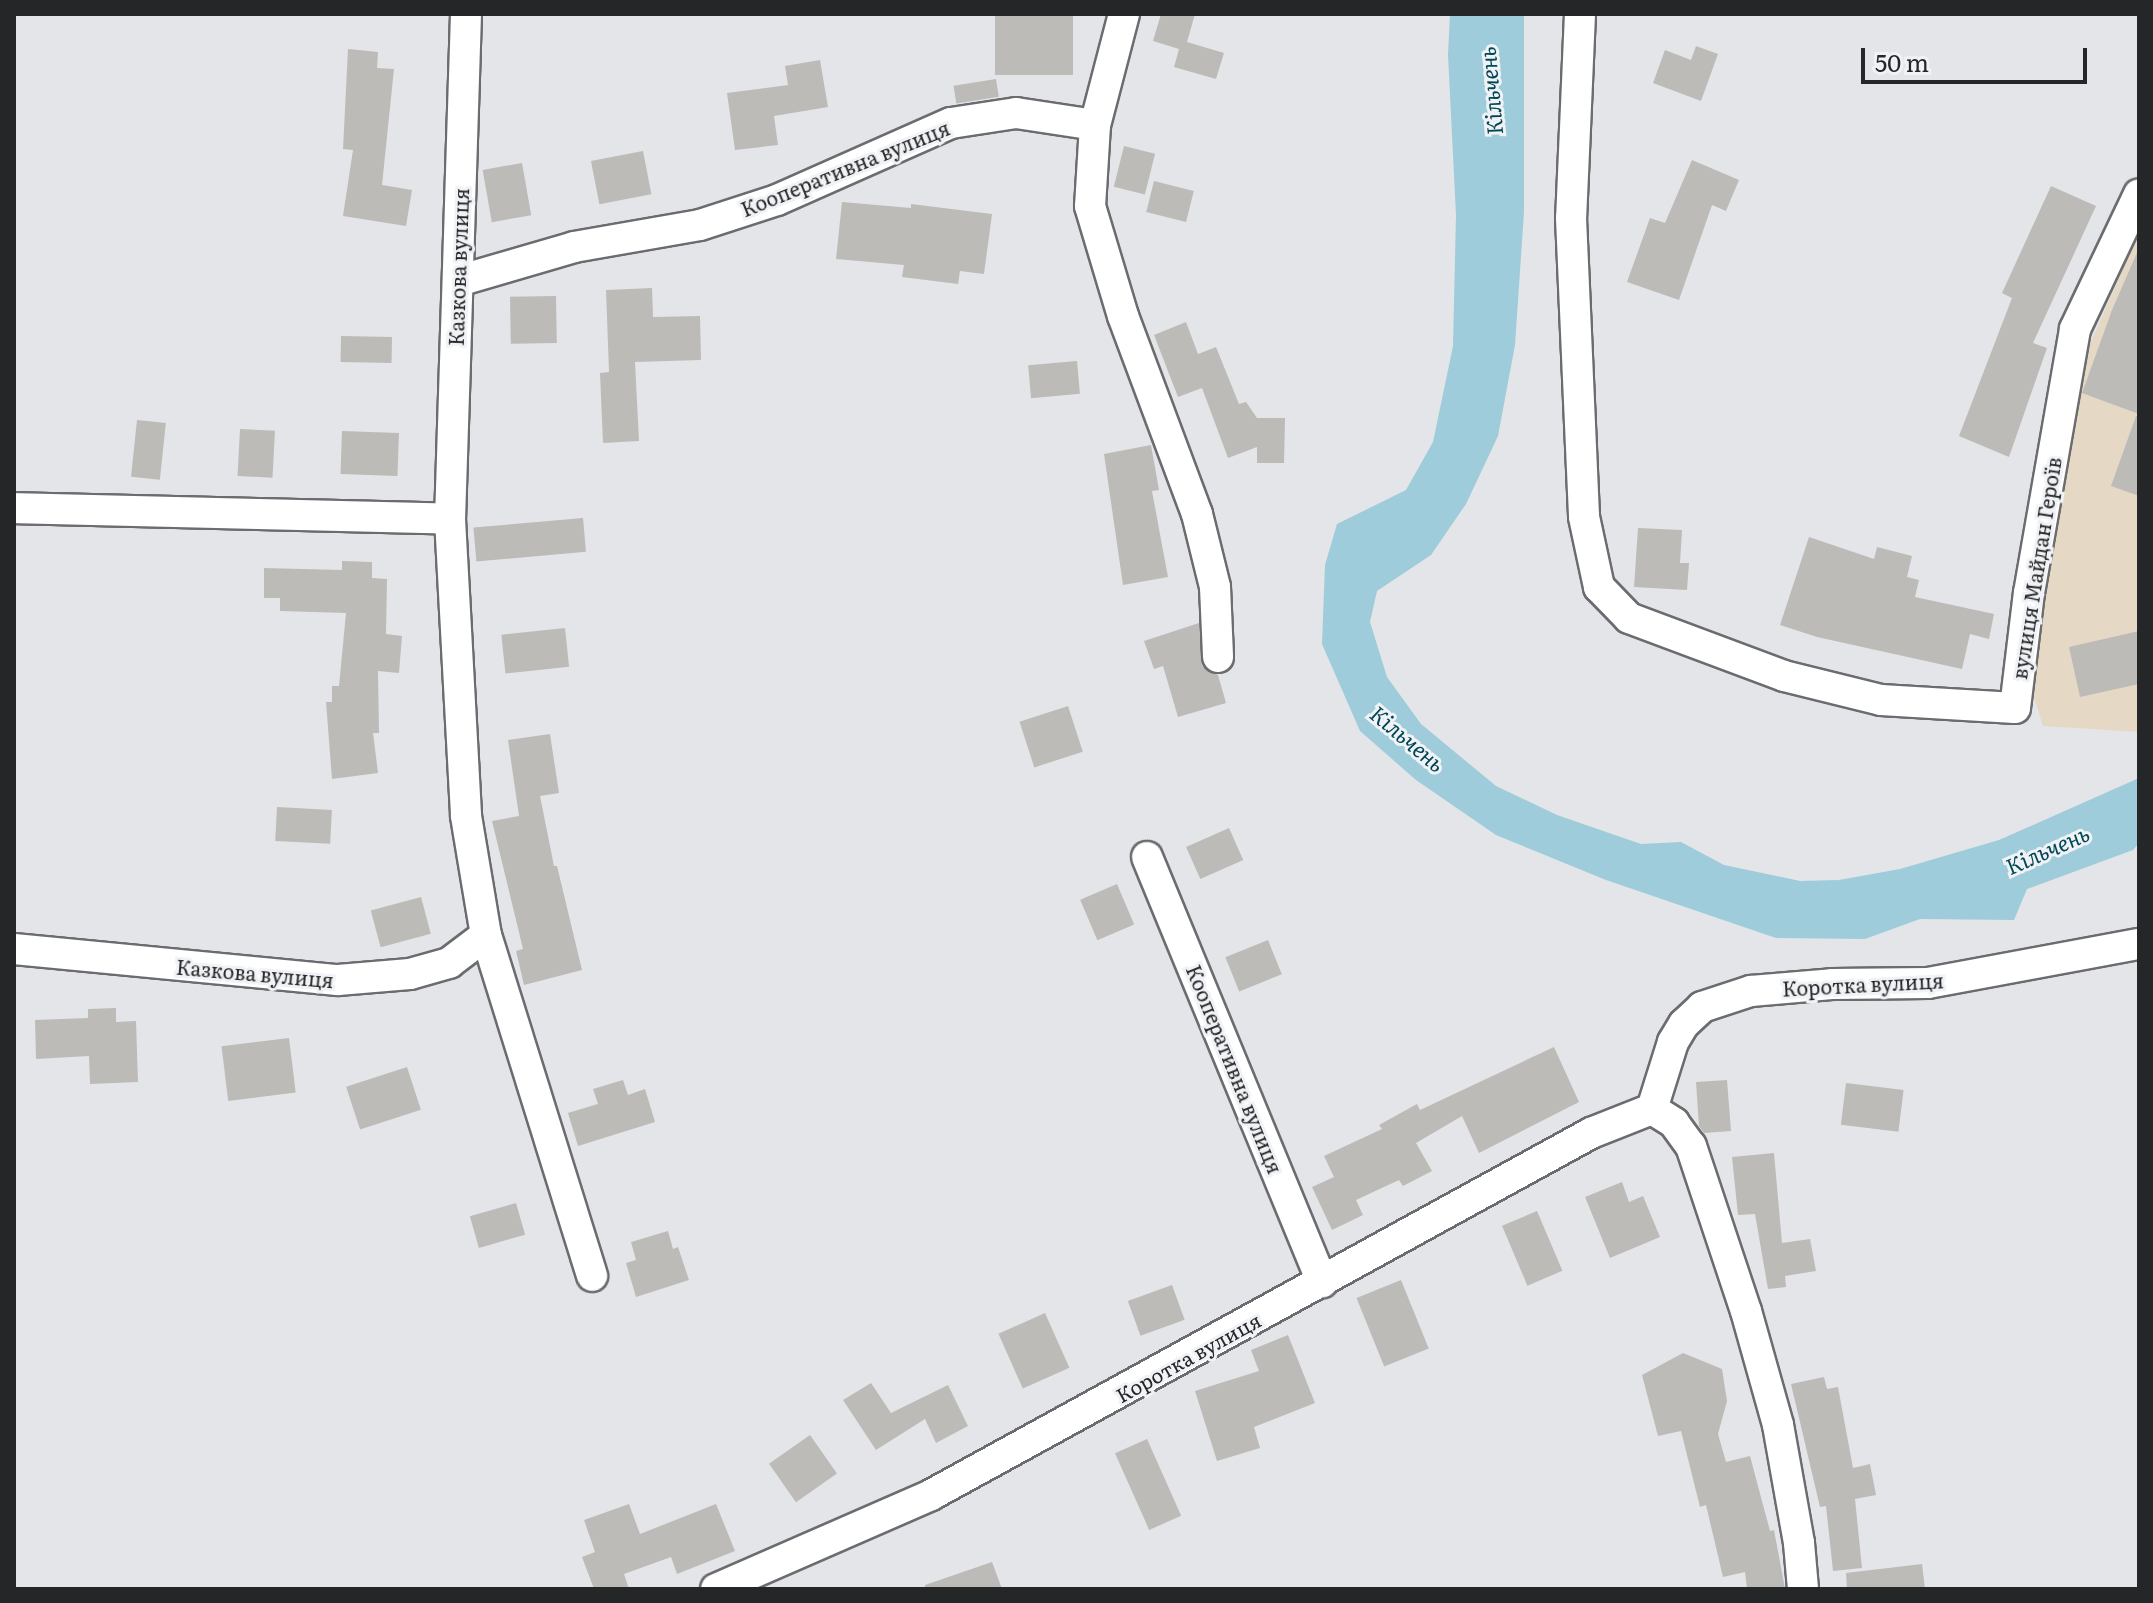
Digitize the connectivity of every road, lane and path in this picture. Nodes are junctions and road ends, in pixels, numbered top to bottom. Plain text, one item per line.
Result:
1 (466, 14) edge
2 (1124, 14) edge
3 (1580, 14) edge
4 (1095, 125) junction
5 (2139, 194) edge
6 (458, 281) junction
7 (14, 508) edge
8 (450, 519) junction
9 (1218, 657) dead end
10 (1147, 857) dead end
11 (486, 935) junction
12 (2139, 944) edge
13 (14, 949) edge
14 (1652, 1109) junction
15 (592, 1276) dead end
16 (1322, 1282) junction
17 (716, 1589) edge
18 (1803, 1589) edge

1 - 6 street, Казкова вулиця
2 - 4 street
3 - 5 street, вулиця Майдан Героїв
4 - 6 street, Кооперативна вулиця
4 - 9 street
6 - 8 street, Казкова вулиця
7 - 8 street
8 - 11 street, Казкова вулиця
10 - 16 street, Кооперативна вулиця
11 - 13 street, Казкова вулиця
11 - 15 street, Казкова вулиця
12 - 14 street, Коротка вулиця
14 - 16 street, Коротка вулиця
14 - 18 street
16 - 17 street, Коротка вулиця

